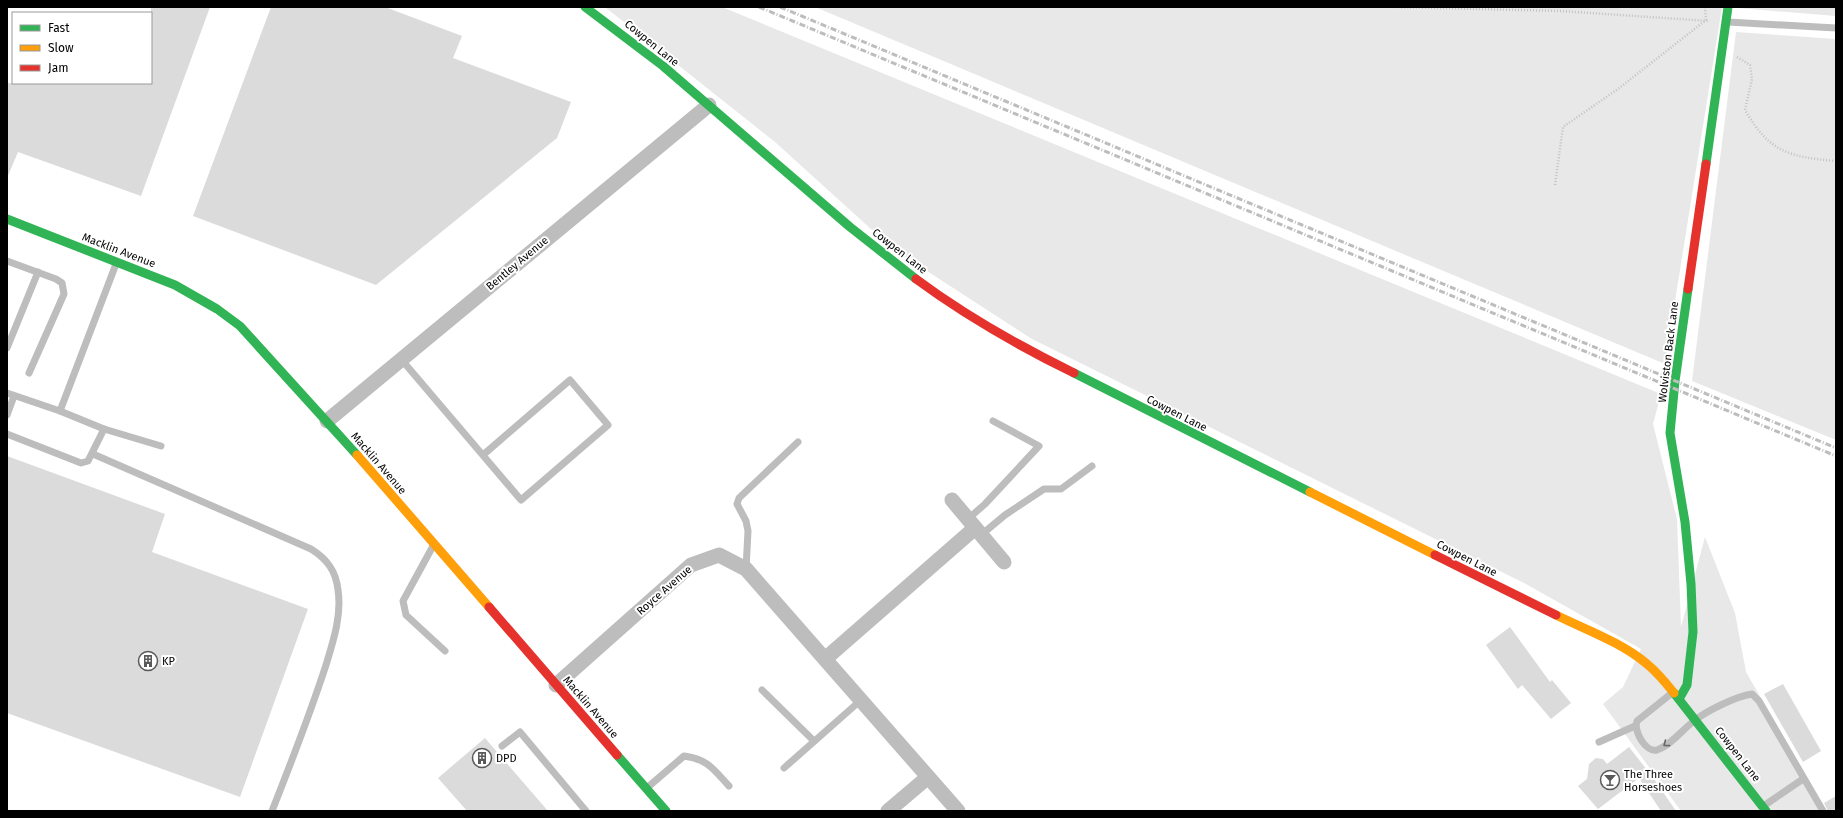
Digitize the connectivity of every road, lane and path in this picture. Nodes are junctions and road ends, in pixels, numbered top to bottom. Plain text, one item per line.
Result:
1 (585, 7) edge
2 (1395, 7) edge
3 (1706, 7) edge
4 (1728, 7) edge
5 (1706, 20) junction
6 (1725, 22) junction
7 (1836, 28) edge
8 (1722, 51) junction
9 (709, 105) junction
10 (1836, 161) edge
11 (1555, 185) dead end
12 (7, 219) edge
13 (7, 261) edge
14 (116, 262) junction
15 (38, 272) junction
16 (7, 348) edge
17 (401, 359) junction
18 (29, 373) dead end
19 (7, 393) edge
20 (14, 396) junction
21 (60, 411) junction
22 (7, 415) edge
23 (327, 421) junction
24 (994, 421) dead end
25 (104, 429) junction
26 (7, 434) edge
27 (798, 442) dead end
28 (161, 446) dead end
29 (93, 454) junction
30 (483, 455) junction
31 (1092, 466) dead end
32 (952, 500) dead end
33 (975, 527) junction
34 (434, 544) junction
35 (1004, 562) dead end
36 (746, 568) junction
37 (445, 651) dead end
38 (825, 659) junction
39 (556, 685) junction
40 (762, 690) dead end
41 (1676, 695) junction
42 (861, 700) junction
43 (1695, 719) junction
44 (1635, 726) junction
45 (814, 741) junction
46 (1599, 742) dead end
47 (502, 746) dead end
48 (784, 768) dead end
49 (928, 777) junction
50 (1803, 779) junction
51 (729, 786) dead end
52 (647, 788) junction
53 (1765, 809) edge
54 (272, 811) edge
55 (586, 811) edge
56 (666, 811) edge
57 (888, 811) edge
58 (958, 811) edge
59 (1822, 811) edge

1 - 9 street, Cowpen Lane
2 - 5 path
3 - 5 path
4 - 6 street, Wolviston Back Lane
5 - 6 path
5 - 11 path
6 - 7 lane
6 - 8 street, Wolviston Back Lane
8 - 10 path
8 - 41 street, Wolviston Back Lane
9 - 17 street, Bentley Avenue
9 - 41 street, Cowpen Lane
12 - 14 street, Macklin Avenue
13 - 15 lane
14 - 21 lane
14 - 23 street, Macklin Avenue
15 - 16 lane
15 - 18 lane
17 - 23 street, Bentley Avenue
17 - 30 lane
19 - 20 lane
20 - 21 lane
20 - 22 lane
21 - 25 lane
23 - 34 street, Macklin Avenue
24 - 33 lane
25 - 28 lane
25 - 29 lane
26 - 29 lane
27 - 36 lane
29 - 54 lane
30 - 30 lane
31 - 33 lane
32 - 33 street
33 - 35 street
33 - 38 street
34 - 37 lane
34 - 39 street, Macklin Avenue
36 - 38 street, Royce Avenue
36 - 39 street, Royce Avenue
38 - 42 street, Royce Avenue
39 - 52 street, Macklin Avenue
40 - 45 lane
41 - 43 street, Cowpen Lane
41 - 44 lane
42 - 45 lane
42 - 49 street, Royce Avenue
43 -> 44 lane
43 - 50 lane
43 - 53 street, Cowpen Lane
44 - 46 lane
45 - 48 lane
47 - 55 lane
49 - 57 street
49 - 58 street, Royce Avenue
50 - 53 lane
50 - 59 lane
51 - 52 lane
52 - 56 street, Macklin Avenue

